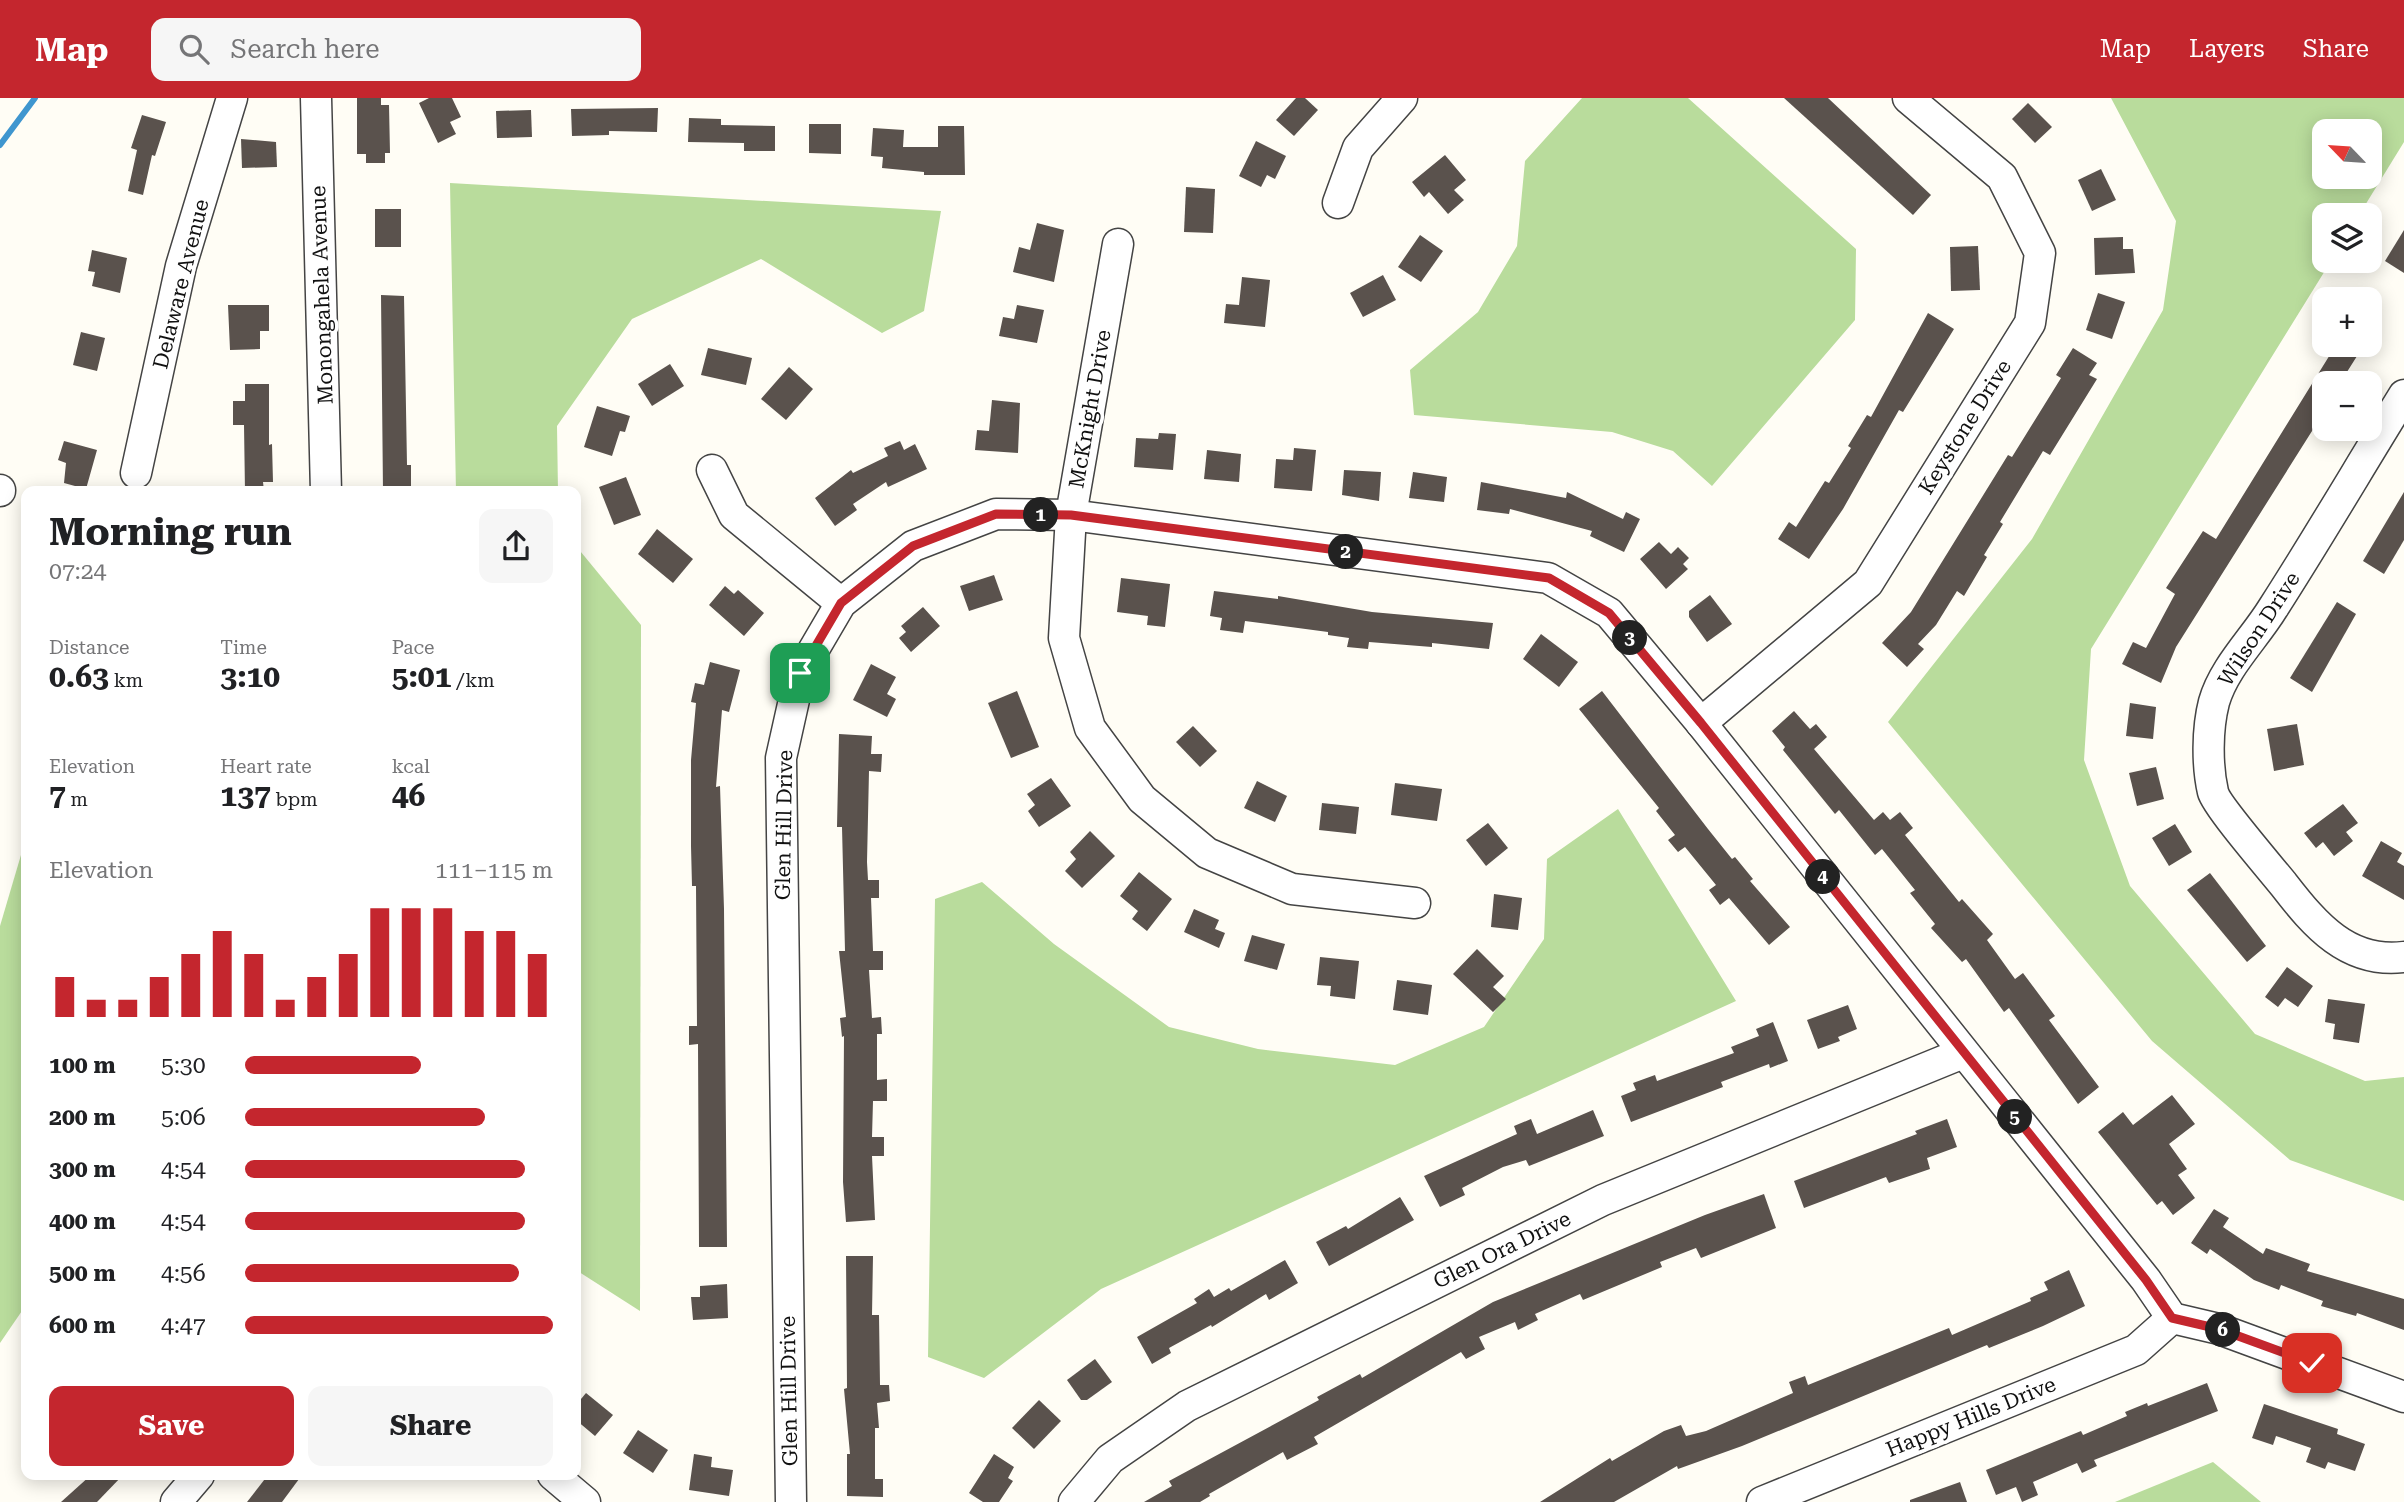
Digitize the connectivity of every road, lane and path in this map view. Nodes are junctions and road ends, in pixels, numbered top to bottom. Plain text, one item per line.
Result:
1 (233, 98) edge
2 (316, 98) edge
3 (1402, 98) edge
4 (1908, 98) edge
5 (1338, 203) dead end
6 (1118, 244) dead end
7 (2404, 395) edge
8 (712, 470) dead end
9 (136, 473) dead end
10 (326, 486) edge
11 (1071, 515) junction
12 (841, 603) junction
13 (1701, 723) junction
14 (1415, 903) dead end
15 (2404, 957) edge
16 (1963, 1053) junction
17 (2172, 1318) junction
18 (2404, 1397) edge
19 (195, 1480) edge
20 (559, 1480) edge
21 (176, 1502) edge
22 (585, 1502) edge
23 (791, 1502) edge
24 (1074, 1502) edge
25 (1762, 1502) edge

1 - 9 street, Delaware Avenue
2 - 10 street, Monongahela Avenue
3 - 5 street
4 - 13 street, Keystone Drive
6 - 11 street, McKnight Drive
7 - 15 street, Wilson Drive
8 - 12 street
11 - 12 street, Glen Hill Drive
11 - 13 street, Glen Hill Drive
11 - 14 street, McKnight Drive
12 - 23 street, Glen Hill Drive
13 - 16 street, Glen Hill Drive
16 - 17 street, Glen Hill Drive
16 - 24 street, Glen Ora Drive
17 - 18 street
17 - 25 street, Happy Hills Drive
19 - 21 street
20 - 22 street

